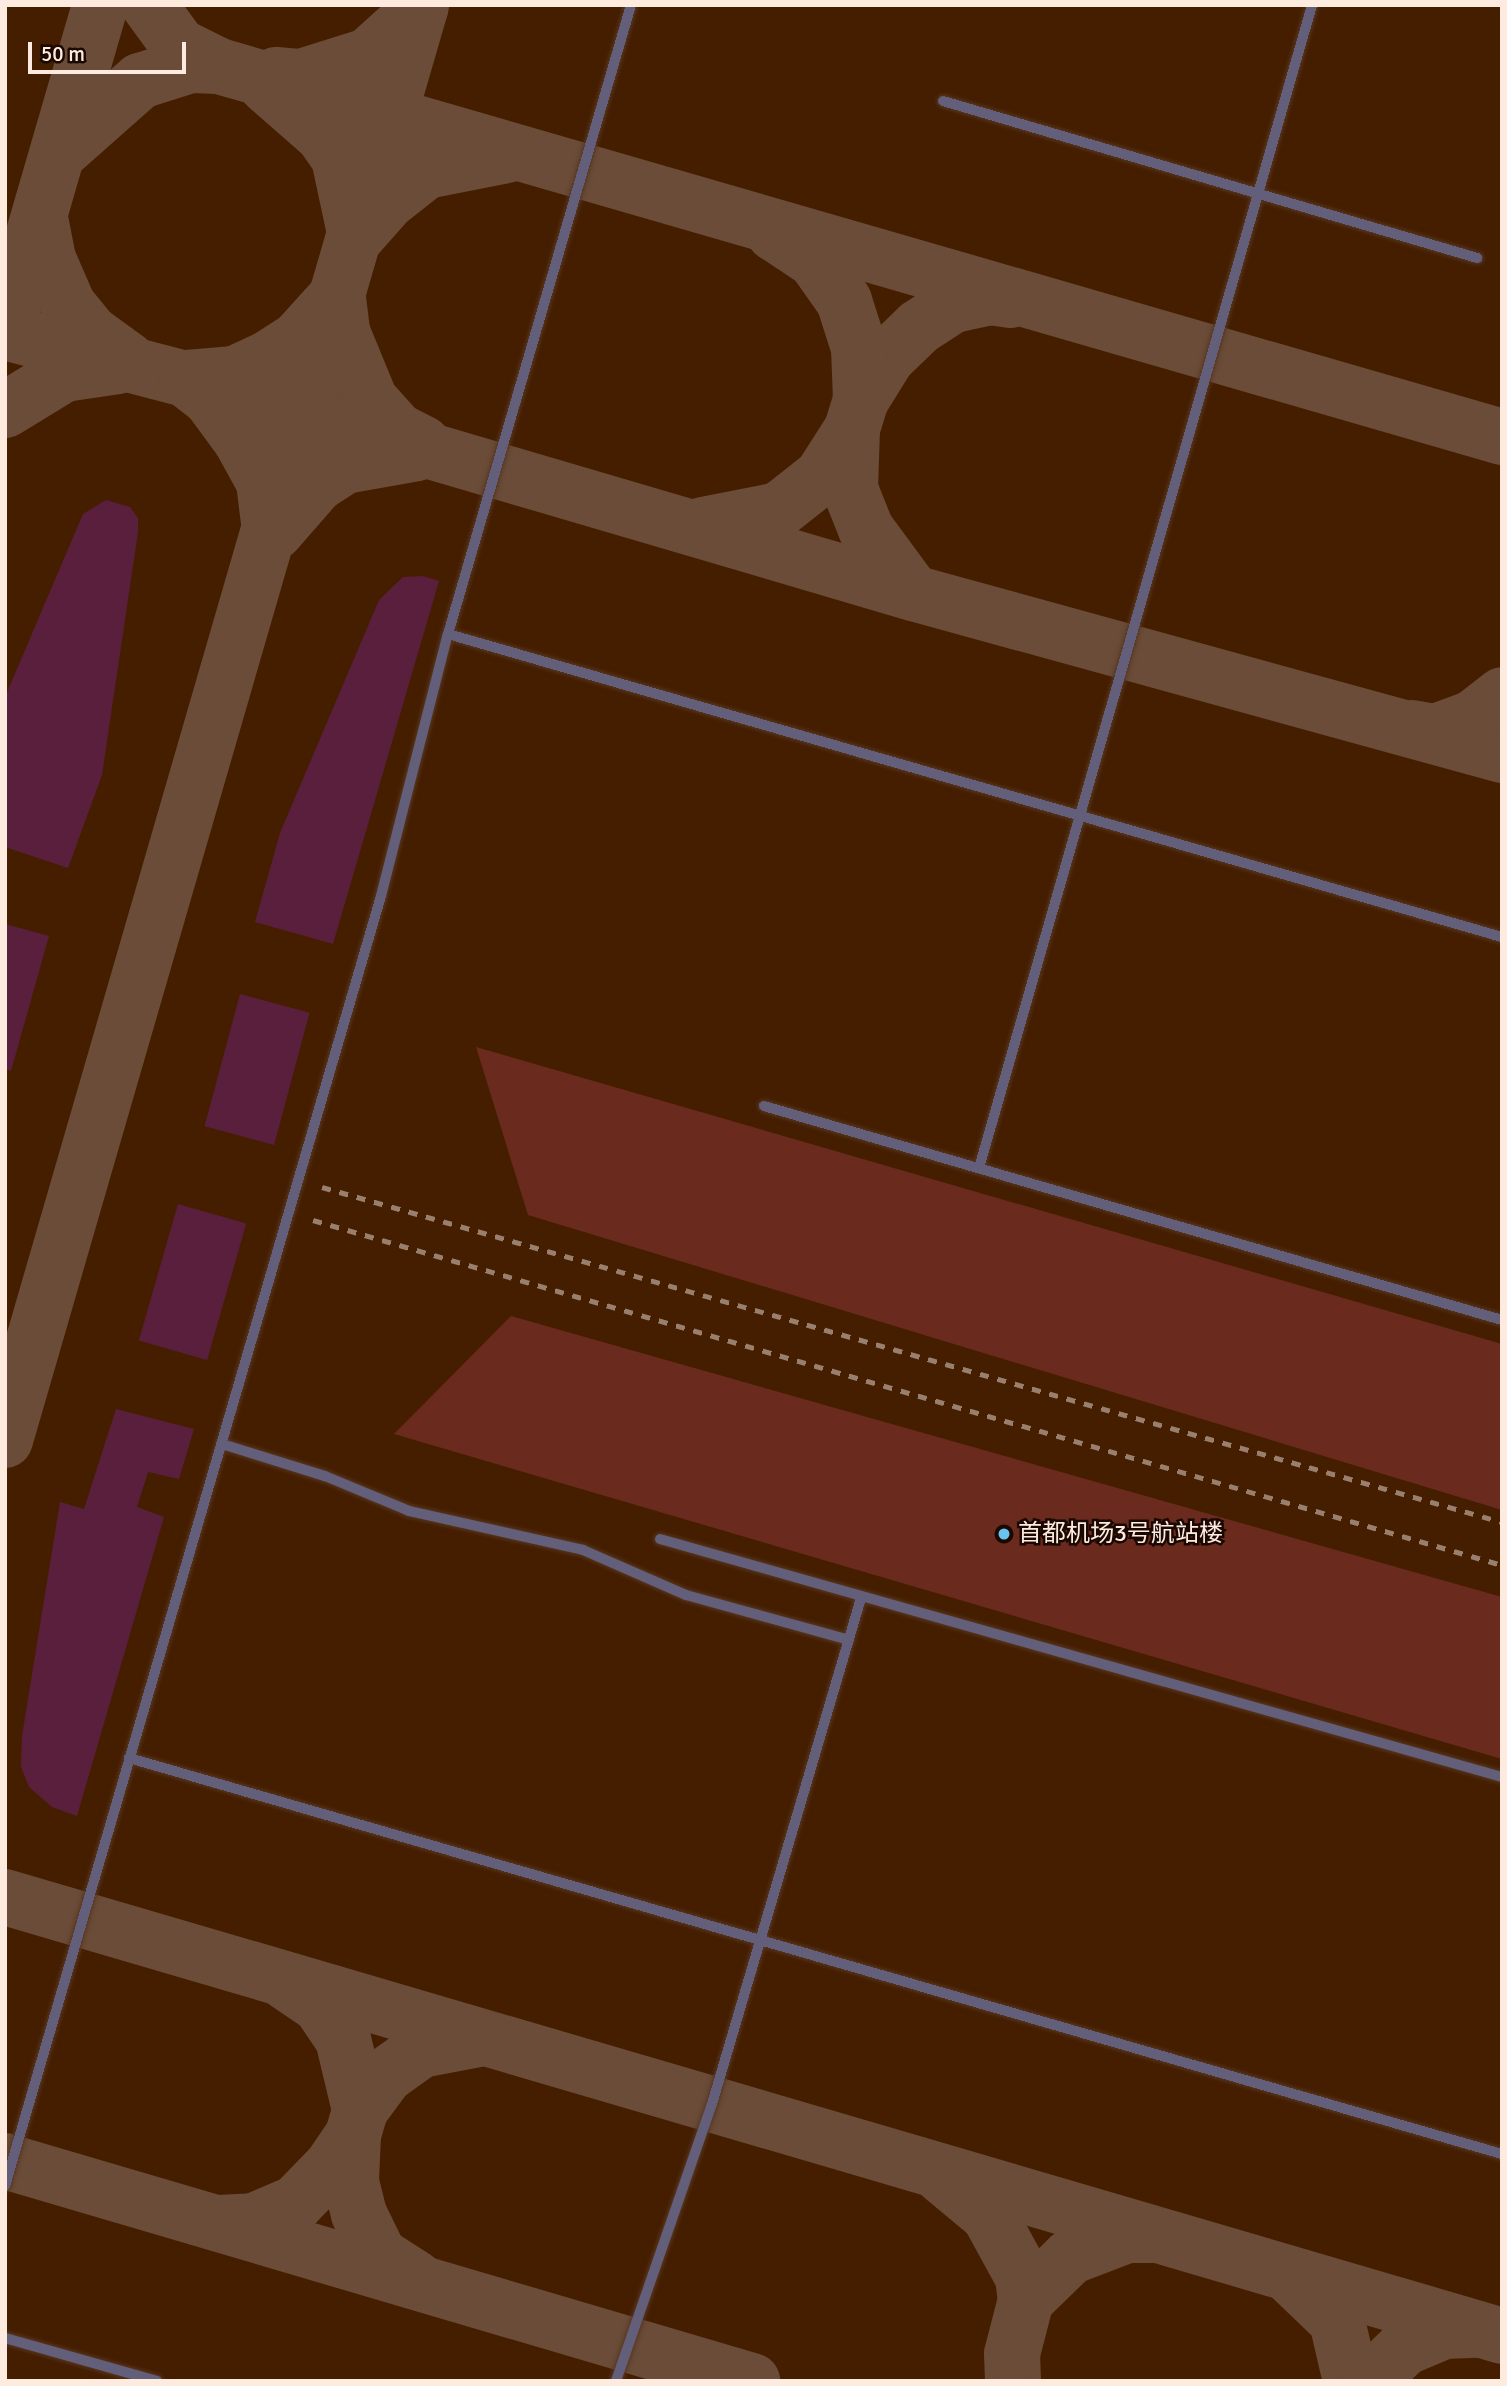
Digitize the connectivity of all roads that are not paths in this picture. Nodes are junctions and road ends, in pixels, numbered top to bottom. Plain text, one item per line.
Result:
1 (631, 5) edge
2 (1312, 5) edge
3 (943, 102) dead end
4 (1257, 195) junction
5 (1478, 258) dead end
6 (448, 634) junction
7 (1081, 814) junction
8 (1502, 937) edge
9 (764, 1106) dead end
10 (979, 1168) junction
11 (1502, 1321) edge
12 (222, 1444) junction
13 (660, 1539) dead end
14 (861, 1598) junction
15 (849, 1640) junction
16 (129, 1758) junction
17 (1502, 1777) edge
18 (760, 1938) junction
19 (1502, 2154) edge
20 (5, 2186) edge
21 (5, 2339) edge
22 (157, 2381) edge
23 (616, 2381) edge

1 - 6 lane
2 - 4 lane
3 - 4 lane
4 - 5 lane
4 - 7 lane
6 - 7 lane
6 - 12 lane
7 - 8 lane
7 - 10 lane
9 - 10 lane
10 - 11 lane
12 - 15 lane
12 - 16 lane
13 - 14 lane
14 - 15 lane
14 - 17 lane
15 - 18 lane
16 - 18 lane
16 - 20 lane
18 - 19 lane
18 - 23 lane
21 - 22 lane

